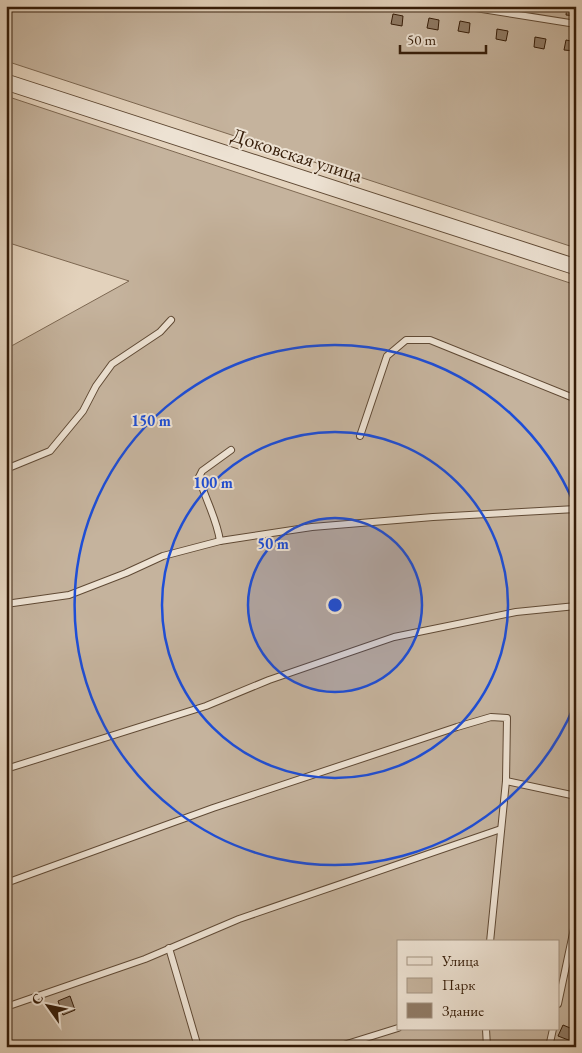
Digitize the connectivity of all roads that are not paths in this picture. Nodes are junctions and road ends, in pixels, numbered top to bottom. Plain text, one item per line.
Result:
1 (463, 6) edge
2 (576, 24) edge
3 (6, 82) edge
4 (576, 267) edge
5 (171, 320) dead end
6 (576, 398) edge
7 (360, 436) dead end
8 (232, 450) dead end
9 (6, 469) edge
10 (576, 509) edge
11 (220, 541) junction
12 (6, 604) edge
13 (576, 606) edge
14 (6, 769) edge
15 (506, 782) junction
16 (576, 796) edge
17 (501, 829) junction
18 (6, 883) edge
19 (576, 919) edge
20 (490, 940) edge
21 (169, 948) junction
22 (560, 995) edge
23 (6, 1007) edge
24 (397, 1028) edge
25 (486, 1030) edge
26 (553, 1030) edge
27 (198, 1047) edge
28 (337, 1047) edge
29 (487, 1047) edge
30 (549, 1047) edge

1 - 2 lane
3 - 4 street, Доковская улица
5 - 9 lane
6 - 7 lane
8 - 11 lane
10 - 11 lane
11 - 12 lane
13 - 14 lane
15 - 16 lane
15 - 17 lane
15 - 18 lane
17 - 20 lane
17 - 21 lane
19 - 22 lane
21 - 23 lane
21 - 27 lane
24 - 28 lane
25 - 29 lane
26 - 30 lane

